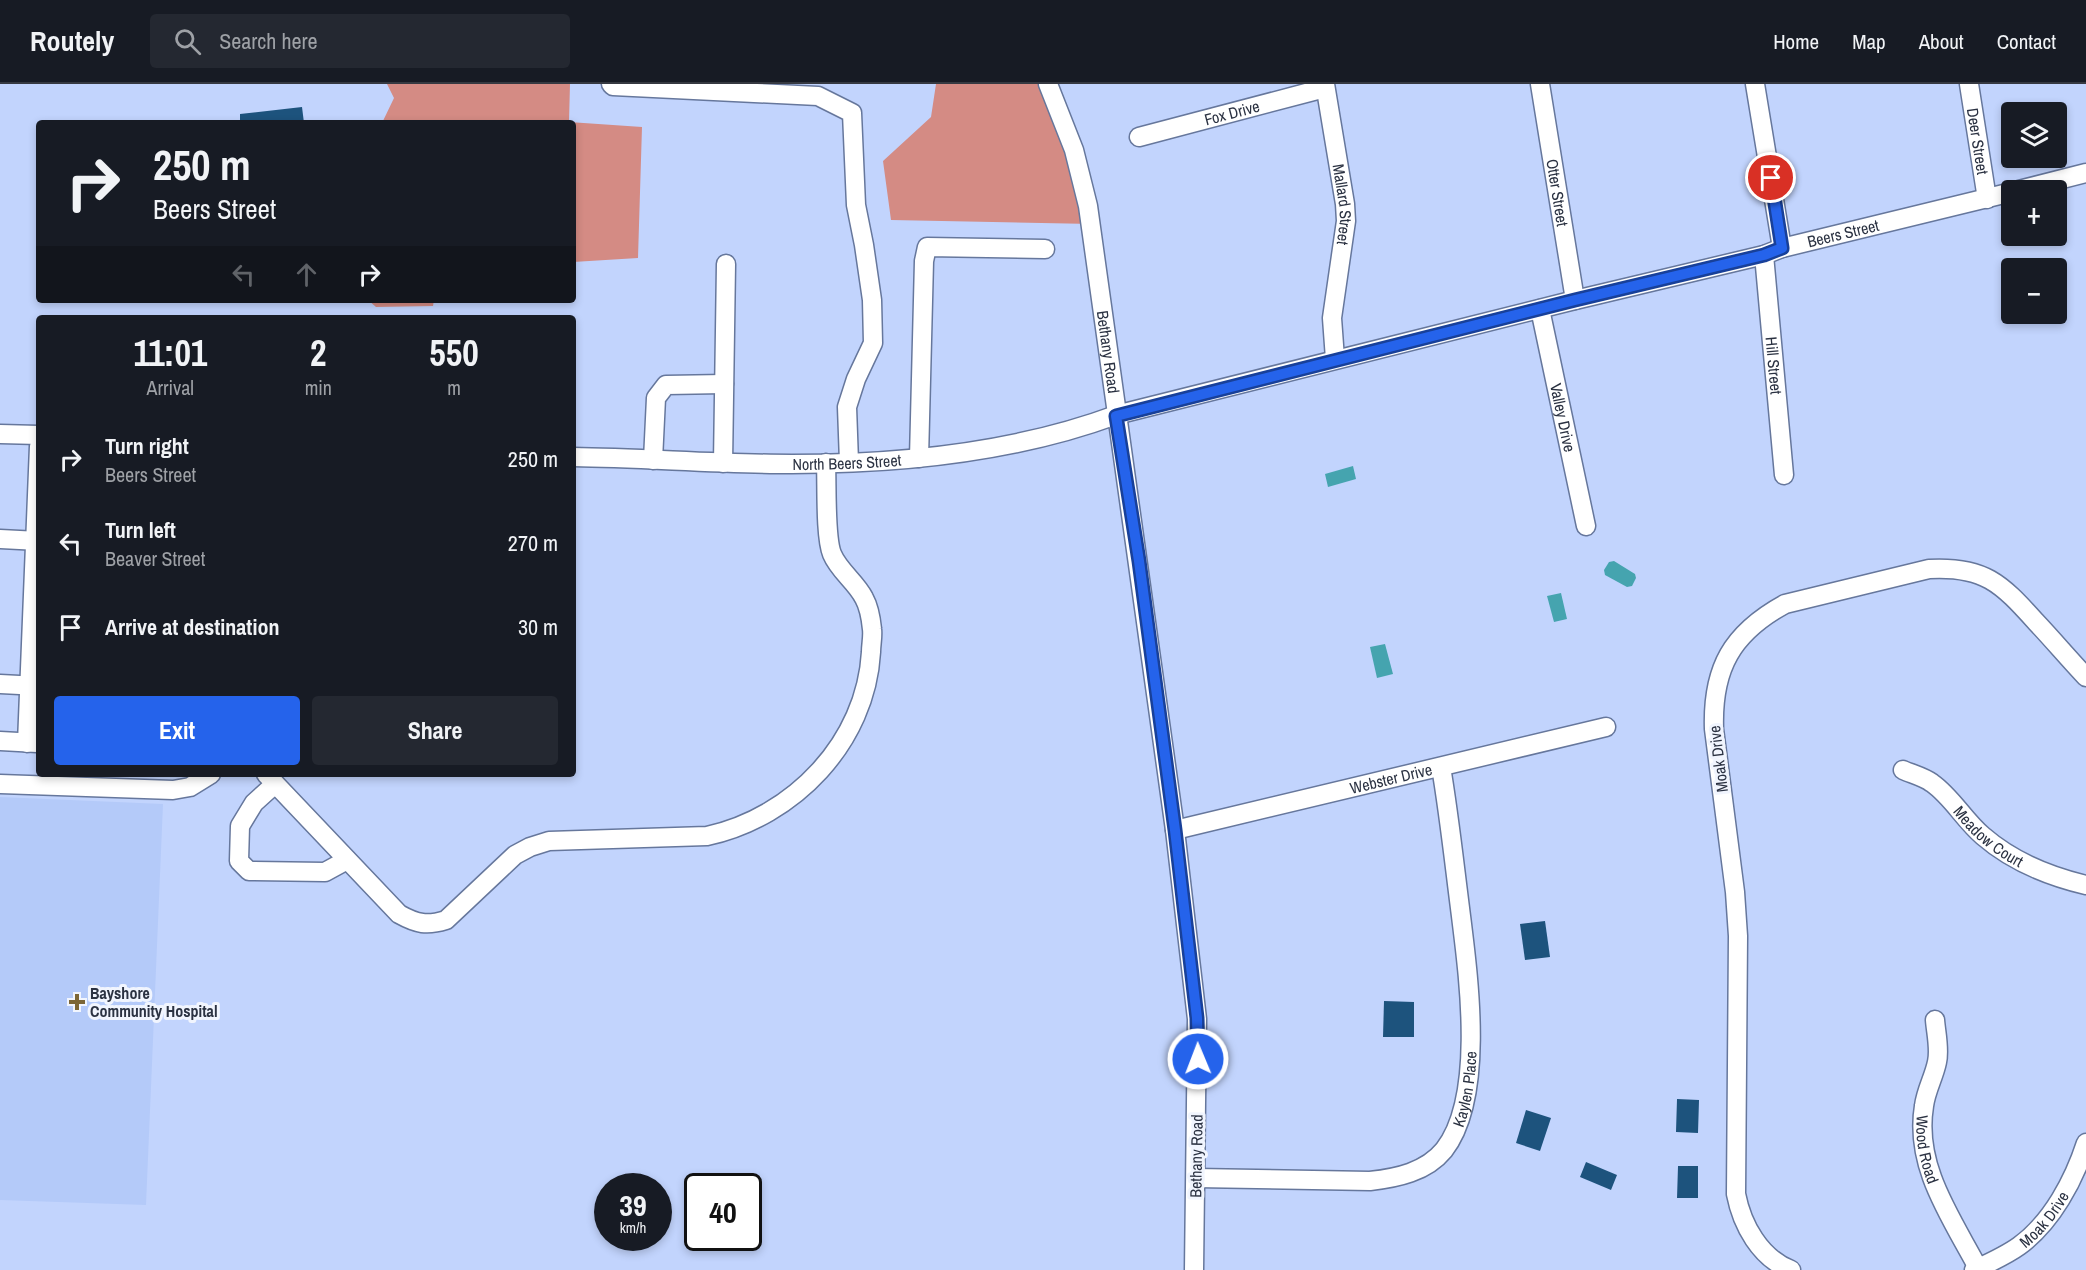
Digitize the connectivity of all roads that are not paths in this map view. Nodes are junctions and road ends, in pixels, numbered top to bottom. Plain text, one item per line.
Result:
1 (611, 84) edge
2 (1048, 84) edge
3 (1540, 84) edge
4 (1755, 84) edge
5 (1969, 84) edge
6 (1325, 86) edge
7 (814, 90) edge
8 (1139, 136) dead end
9 (2086, 173) edge
10 (2058, 180) edge
11 (2001, 195) edge
12 (1987, 199) junction
13 (1782, 248) junction
14 (1044, 249) dead end
15 (1764, 255) junction
16 (726, 264) dead end
17 (1575, 300) junction
18 (1540, 309) junction
19 (1335, 359) junction
20 (724, 384) junction
21 (1116, 416) junction
22 (0, 434) edge
23 (36, 435) edge
24 (576, 458) edge
25 (919, 458) junction
26 (653, 460) junction
27 (849, 462) junction
28 (723, 463) junction
29 (826, 463) junction
30 (1784, 475) dead end
31 (1586, 526) dead end
32 (0, 539) edge
33 (36, 541) edge
34 (36, 589) edge
35 (2086, 677) edge
36 (0, 684) edge
37 (34, 686) edge
38 (1606, 727) dead end
39 (0, 741) edge
40 (33, 743) edge
41 (1441, 767) junction
42 (1903, 770) dead end
43 (206, 777) edge
44 (270, 779) edge
45 (0, 784) edge
46 (1175, 830) junction
47 (347, 860) junction
48 (2086, 885) edge
49 (1935, 1020) dead end
50 (2086, 1143) edge
51 (1196, 1178) junction
52 (1976, 1269) edge
53 (1194, 1270) edge
54 (1791, 1270) edge

1 - 7 street
2 - 21 street, Bethany Road
3 - 17 street, Otter Street
4 - 13 street
5 - 12 street, Deer Street
6 - 8 street, Fox Drive
6 - 19 street, Mallard Street
7 - 27 street
9 - 10 street
11 - 12 street, Beers Street
12 - 13 street, Beers Street
13 - 15 street, Beers Street
14 - 25 street
15 - 17 street, Beers Street
15 - 30 street, Hill Street
16 - 20 street
17 - 18 street, Beers Street
18 - 19 street, Beers Street
18 - 31 street, Valley Drive
19 - 21 street, Beers Street
20 - 26 street
20 - 28 street
21 - 25 street, North Beers Street
21 - 46 street, Bethany Road
22 - 23 street
24 - 26 street, North Beers Street
25 - 27 street, North Beers Street
26 - 28 street, North Beers Street
27 - 29 street, North Beers Street
28 - 29 street, North Beers Street
29 - 47 street
32 - 33 street
34 - 37 street
35 - 54 street, Moak Drive
36 - 37 street
37 - 40 street
38 - 41 street, Webster Drive
39 - 40 street
41 - 46 street, Webster Drive
41 - 51 street, Kaylen Place
42 - 48 street, Meadow Court
43 - 45 street
44 - 47 street
44 - 47 street
46 - 51 street, Bethany Road
49 - 52 street, Wood Road
50 - 52 street, Moak Drive
51 - 53 street, Bethany Road

